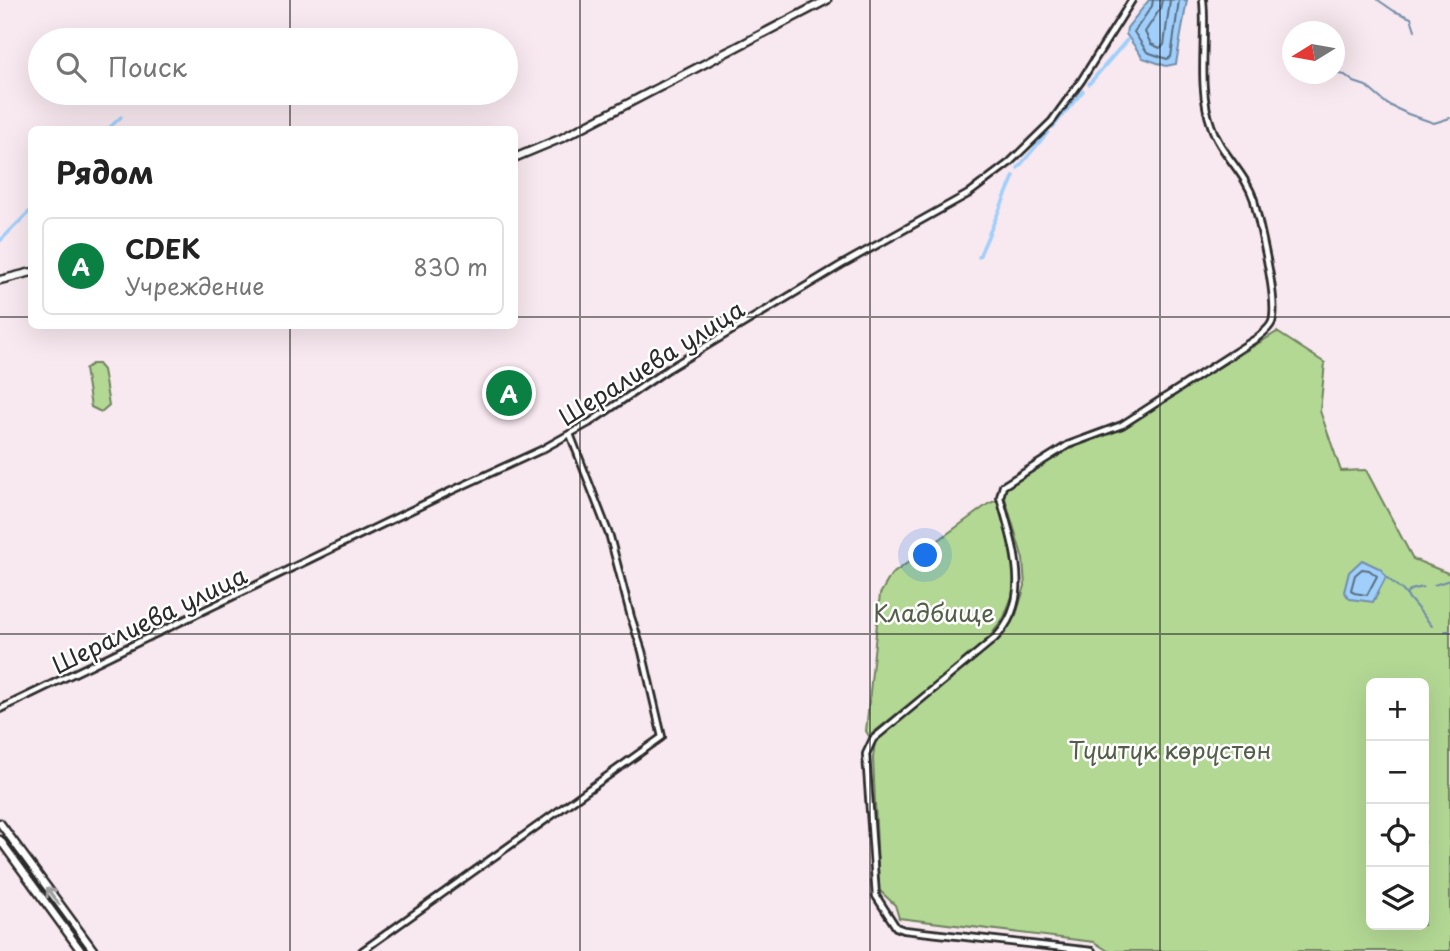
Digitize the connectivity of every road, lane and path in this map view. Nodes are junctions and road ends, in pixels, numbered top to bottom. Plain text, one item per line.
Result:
1 (827, 0) edge
2 (1132, 0) edge
3 (1203, 0) edge
4 (518, 156) edge
5 (28, 273) edge
6 (0, 280) edge
7 (570, 434) junction
8 (0, 709) edge
9 (0, 823) edge
10 (12, 840) junction
11 (1, 842) edge
12 (81, 951) edge
13 (94, 951) edge
14 (362, 951) edge
15 (1092, 951) edge

1 - 4 main road
2 - 7 street, Шералиева улица
3 - 15 street
5 - 6 main road
7 - 8 street, Шералиева улица
7 - 14 street
9 - 10 main road
10 - 11 main road
13 -> 10 main road
11 - 12 main road

